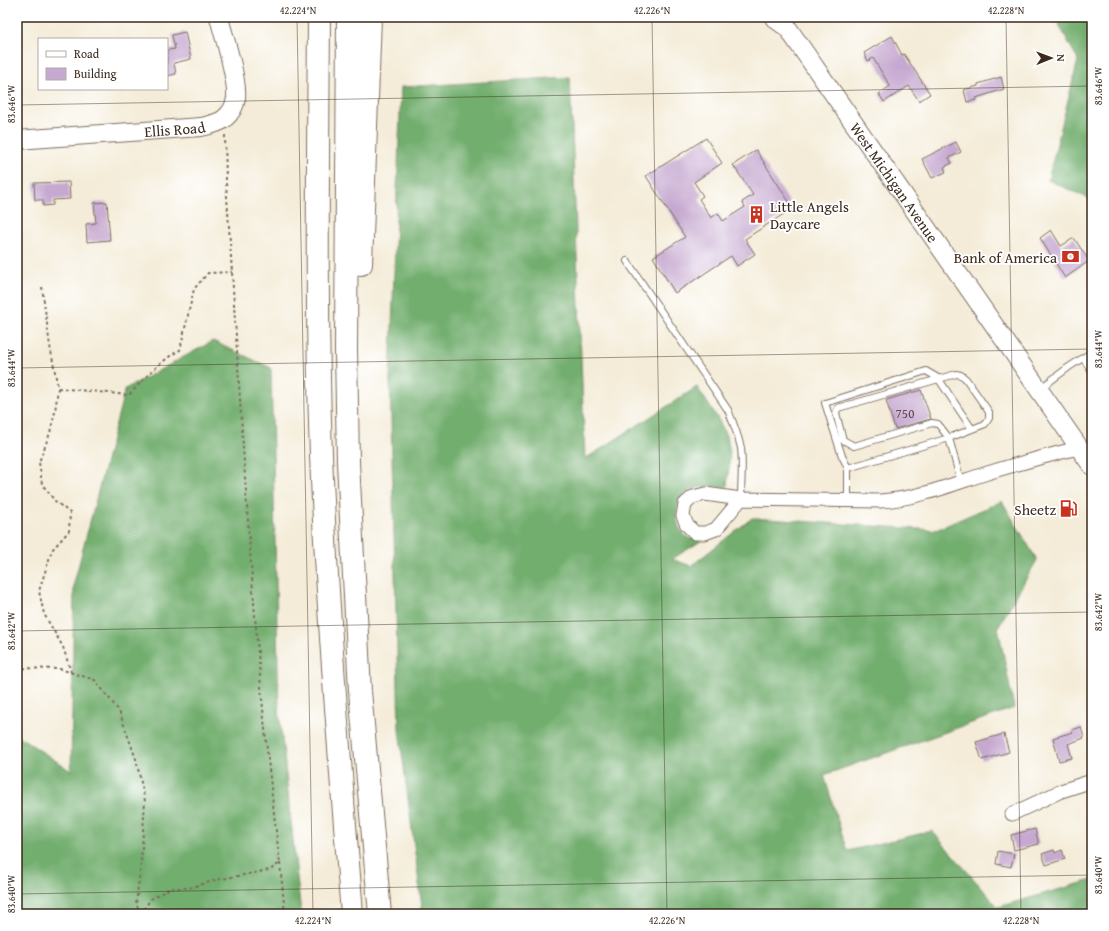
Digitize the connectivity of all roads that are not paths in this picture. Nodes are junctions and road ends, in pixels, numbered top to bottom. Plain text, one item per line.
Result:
1 (219, 17) edge
2 (304, 17) edge
3 (319, 17) edge
4 (348, 17) edge
5 (370, 17) edge
6 (780, 19) edge
7 (17, 140) edge
8 (318, 182) junction
9 (627, 260) dead end
10 (1092, 352) edge
11 (1083, 358) junction
12 (1092, 370) edge
13 (938, 378) junction
14 (1039, 390) junction
15 (972, 429) junction
16 (949, 438) junction
17 (1085, 445) edge
18 (348, 462) junction
19 (1092, 466) edge
20 (848, 468) junction
21 (961, 482) junction
22 (741, 498) joint
23 (848, 501) junction
24 (1092, 781) edge
25 (1012, 814) dead end
26 (352, 914) edge
27 (380, 914) edge

1 - 7 main road, Ellis Road
2 - 8 highway
3 - 8 highway
4 - 18 highway
5 - 18 highway
6 - 14 main road, West Michigan Avenue
8 - 26 highway
9 - 22 lane
10 - 11 lane
11 - 12 lane
11 - 14 lane
13 - 15 lane
13 - 15 lane
13 - 16 lane
13 - 20 lane
14 - 17 main road, West Michigan Avenue
15 - 16 lane
16 - 20 lane
16 - 21 lane
17 - 19 main road, West Michigan Avenue
17 - 21 street
18 - 27 highway
20 - 23 lane
21 - 23 street
22 - 23 street
24 - 25 street

